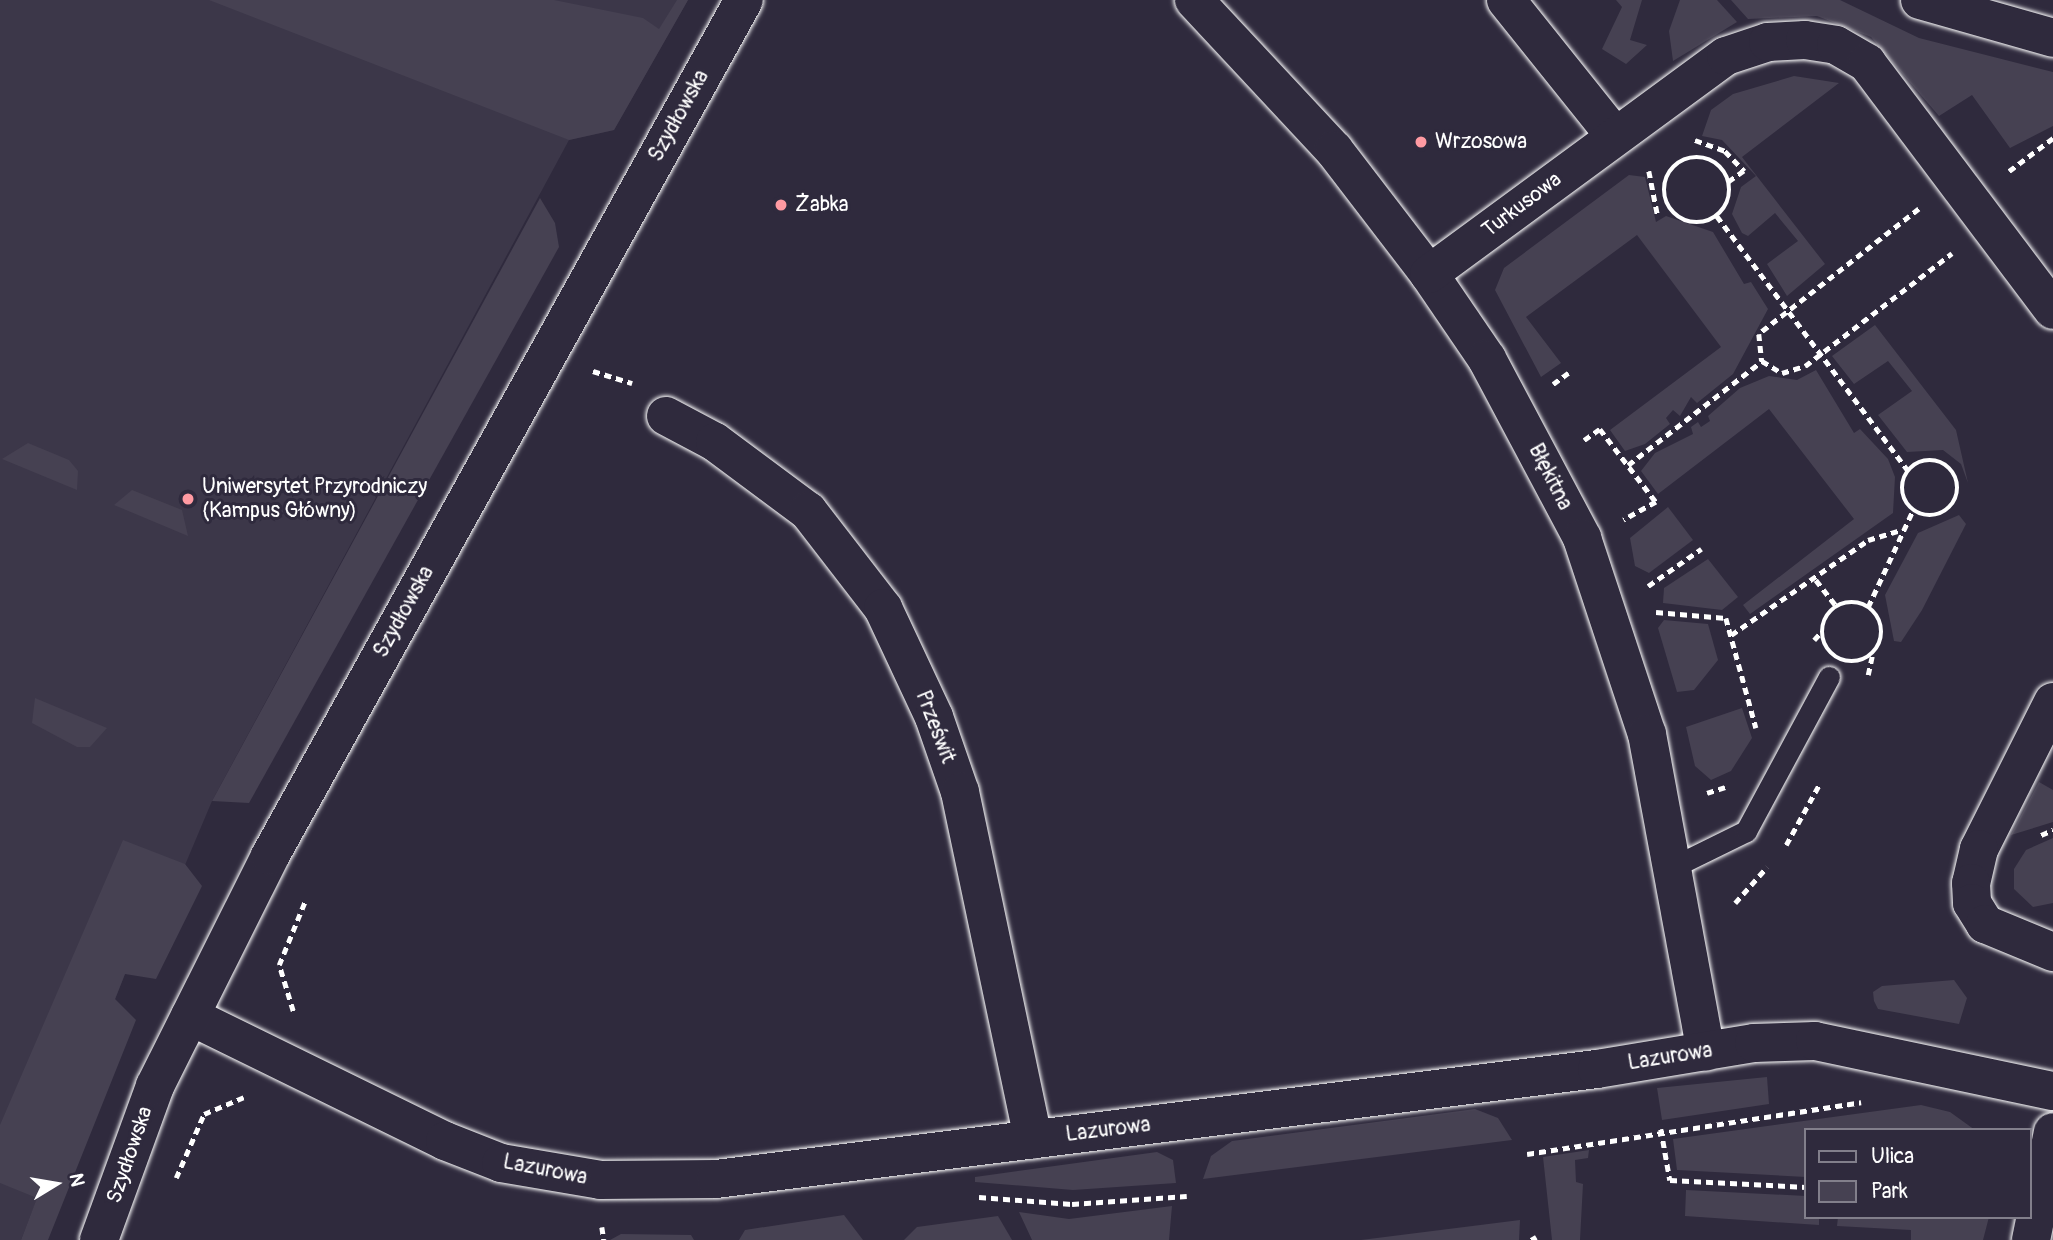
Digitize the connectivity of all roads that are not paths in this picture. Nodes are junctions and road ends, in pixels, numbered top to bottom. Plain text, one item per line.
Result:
1 (744, 0) edge
2 (1194, 0) edge
3 (1506, 0) edge
4 (1920, 0) edge
5 (2053, 38) edge
6 (1615, 136) junction
7 (1429, 274) junction
8 (2053, 310) edge
9 (666, 416) dead end
10 (1829, 677) dead end
11 (2053, 702) edge
12 (1675, 866) junction
13 (2053, 952) edge
14 (190, 1016) junction
15 (1706, 1052) junction
16 (2053, 1091) edge
17 (2053, 1132) edge
18 (1033, 1139) junction
19 (99, 1240) edge
20 (2031, 1240) edge

1 - 14 street, Szydłowska
2 - 7 street, Błękitna
3 - 6 street
4 - 5 street
6 - 7 street, Turkusowa
6 - 8 street, Turkusowa
7 - 12 street, Błękitna
9 - 18 street, Prześwit
10 - 12 lane
11 - 13 street
12 - 15 street, Błękitna
14 - 18 street, Lazurowa
14 - 19 street, Szydłowska
15 - 16 street, Lazurowa
15 - 18 street, Lazurowa
17 - 20 street

